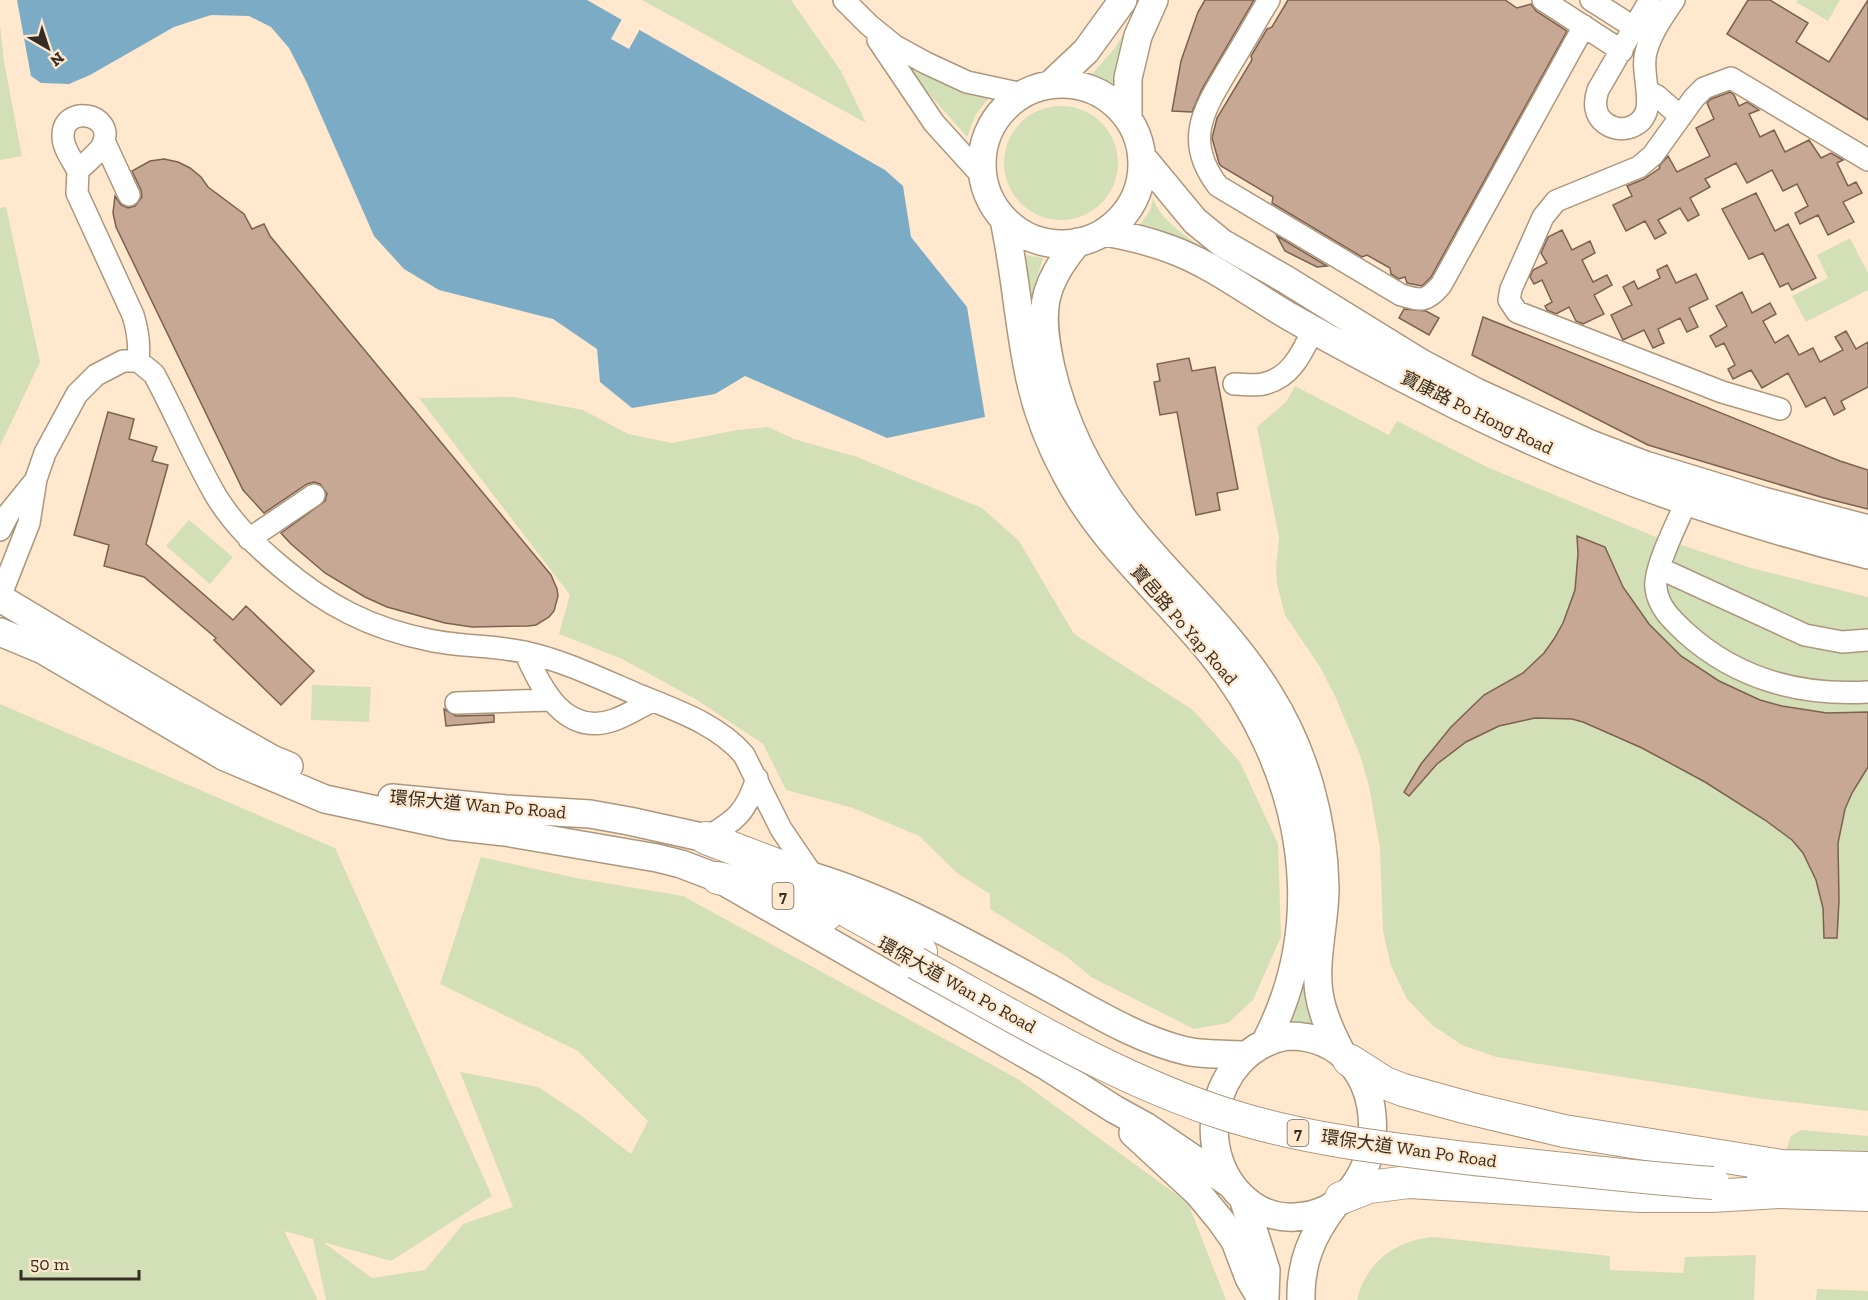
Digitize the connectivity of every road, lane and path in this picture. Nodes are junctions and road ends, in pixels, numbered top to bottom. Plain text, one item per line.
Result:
1 (1123, 0) edge
2 (1154, 0) edge
3 (1269, 0) edge
4 (1543, 0) edge
5 (1591, 0) edge
6 (1650, 0) edge
7 (1674, 0) edge
8 (848, 1) edge
9 (869, 25) junction
10 (1584, 26) junction
11 (1635, 28) junction
12 (1622, 51) junction
13 (1050, 85) junction
14 (1647, 91) junction
15 (1023, 94) junction
16 (1680, 116) junction
17 (1128, 118) junction
18 (104, 141) junction
19 (1142, 158) junction
20 (1868, 160) edge
21 (78, 171) junction
22 (983, 177) junction
23 (129, 195) dead end
24 (1004, 220) junction
25 (1105, 232) junction
26 (1078, 242) junction
27 (1313, 330) junction
28 (138, 361) junction
29 (1234, 384) dead end
30 (1780, 409) dead end
31 (36, 479) junction
32 (314, 495) dead end
33 (1686, 502) junction
34 (1868, 529) edge
35 (0, 530) edge
36 (249, 539) junction
37 (1868, 555) edge
38 (1659, 568) junction
39 (0, 597) edge
40 (0, 632) edge
41 (1868, 640) edge
42 (525, 652) junction
43 (1868, 692) edge
44 (550, 700) junction
45 (652, 701) junction
46 (456, 703) dead end
47 (756, 778) junction
48 (706, 837) junction
49 (782, 867) junction
50 (813, 876) junction
51 (718, 878) junction
52 (919, 958) junction
53 (1256, 1048) junction
54 (1345, 1056) junction
55 (1114, 1109) junction
56 (1868, 1168) edge
57 (1781, 1179) junction
58 (1236, 1191) junction
59 (1868, 1195) edge
60 (1337, 1202) junction
61 (1263, 1300) edge
62 (1301, 1300) edge

1 - 13 main road, 寶邑路 Po Yap Road
2 - 17 main road, 寶邑路 Po Yap Road
3 - 10 street
4 - 10 street
5 - 11 street
6 - 11 street
7 - 14 street
8 - 9 street
9 - 15 street
9 - 22 street
10 - 12 street
11 - 12 street
12 - 14 street
13 - 15 main road, 寶邑路 Po Yap Road
13 - 17 main road, 寶邑路 Po Yap Road
14 - 16 street
15 - 22 main road, 寶邑路 Po Yap Road
16 - 20 street
16 - 30 street
17 - 19 main road, 寶邑路 Po Yap Road
18 - 21 street
18 - 21 street
18 - 23 street
19 - 25 main road, 寶邑路 Po Yap Road
19 - 34 main road, 寶康路 Po Hong Road
21 - 28 street
22 - 24 main road, 寶邑路 Po Yap Road
24 - 26 main road, 寶邑路 Po Yap Road
24 - 53 main road, 寶邑路 Po Yap Road
25 - 26 main road, 寶邑路 Po Yap Road
25 - 27 main road, 寶康路 Po Hong Road
26 - 54 main road, 寶邑路 Po Yap Road
27 - 29 street
27 - 33 main road, 寶康路 Po Hong Road
28 - 31 street
28 - 36 street
31 - 35 street
31 - 39 street
32 - 36 street
33 - 37 main road, 寶康路 Po Hong Road
33 - 38 street
36 - 42 street
38 - 41 street
38 - 43 street
39 - 48 main road, 環保大道 Wan Po Road
40 - 51 main road, 環保大道 Wan Po Road
42 - 44 street
42 - 45 street
44 - 45 street
44 - 46 street
45 - 47 street
47 - 48 street
47 - 50 street
48 - 49 highway, 環保大道 Wan Po Road / 7
49 - 50 main road, 環保大道 Wan Po Road
49 - 52 highway, 環保大道 Wan Po Road / 7
50 - 53 main road, 環保大道 Wan Po Road
51 - 52 highway, 環保大道 Wan Po Road / 7
51 - 55 main road, 環保大道 Wan Po Road
52 - 57 highway, 環保大道 Wan Po Road / 7
53 - 54 main road
53 - 58 main road
54 - 57 highway
54 - 60 main road
55 - 58 main road, 環保大道 Wan Po Road
55 - 61 main road
56 - 57 highway, 環保大道 Wan Po Road / 7
57 - 59 highway, 環保大道 Wan Po Road / 7
57 - 60 highway
58 - 60 main road
58 - 61 main road
60 - 62 main road

